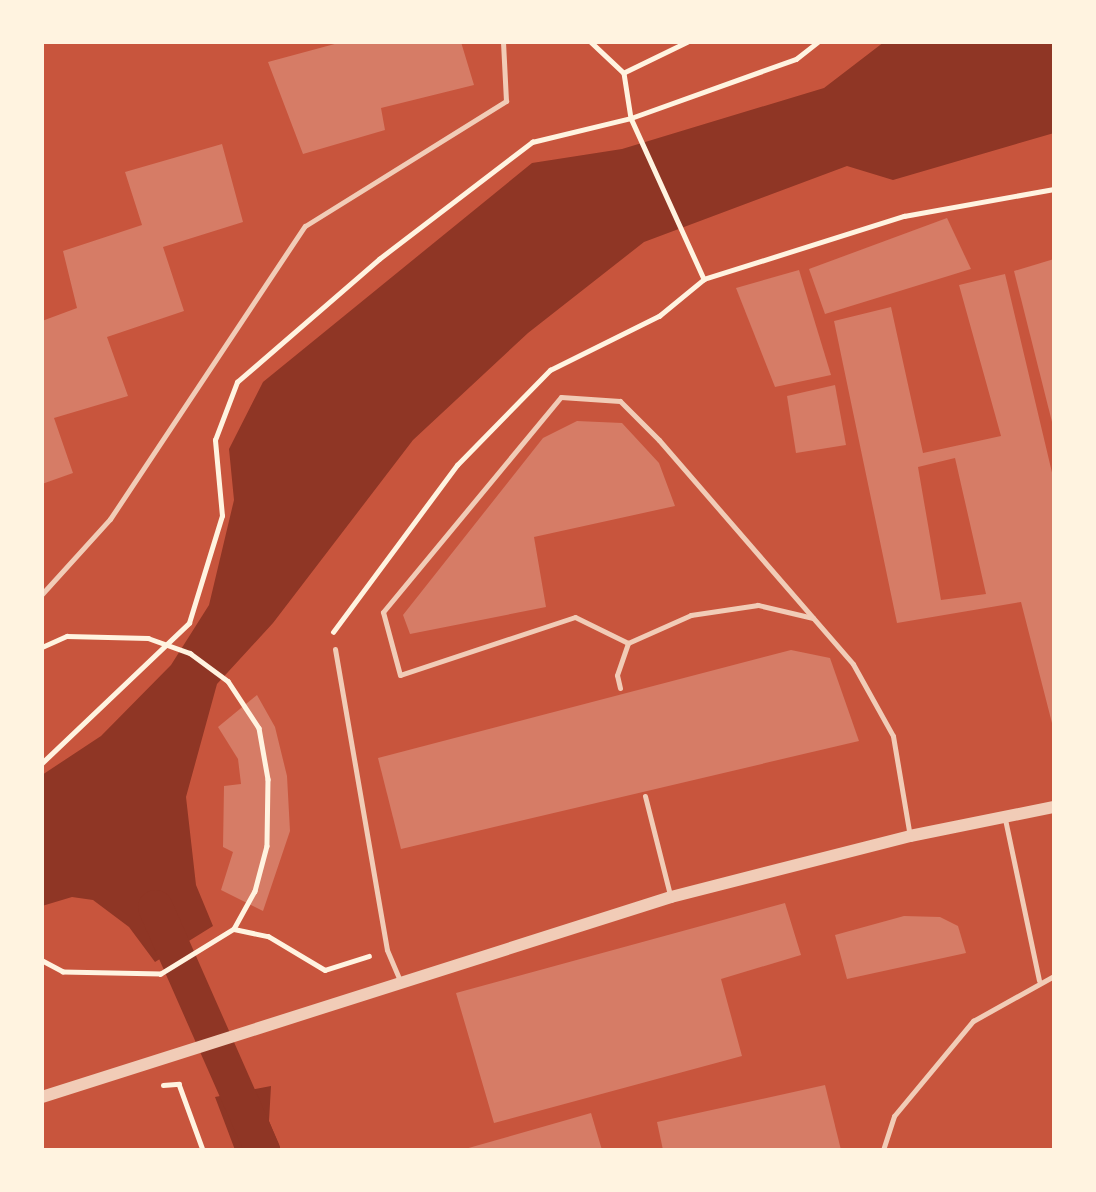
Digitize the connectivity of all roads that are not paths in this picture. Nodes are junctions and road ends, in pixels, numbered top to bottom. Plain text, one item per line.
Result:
1 (503, 42) edge
2 (42, 594) edge
3 (813, 618) junction
4 (628, 643) junction
5 (334, 649) dead end
6 (620, 688) dead end
7 (645, 796) dead end
8 (1054, 807) edge
9 (1004, 819) junction
10 (910, 836) junction
11 (671, 897) junction
12 (1054, 976) edge
13 (1039, 980) junction
14 (402, 986) junction
15 (42, 1097) edge
16 (883, 1150) edge

1 - 2 lane
3 - 4 lane
3 - 4 lane
3 - 10 lane
4 - 6 lane
5 - 14 lane
7 - 11 lane
8 - 9 street
9 - 10 street
9 - 13 lane
10 - 11 street
11 - 14 street
12 - 13 lane
13 - 16 lane
14 - 15 street

